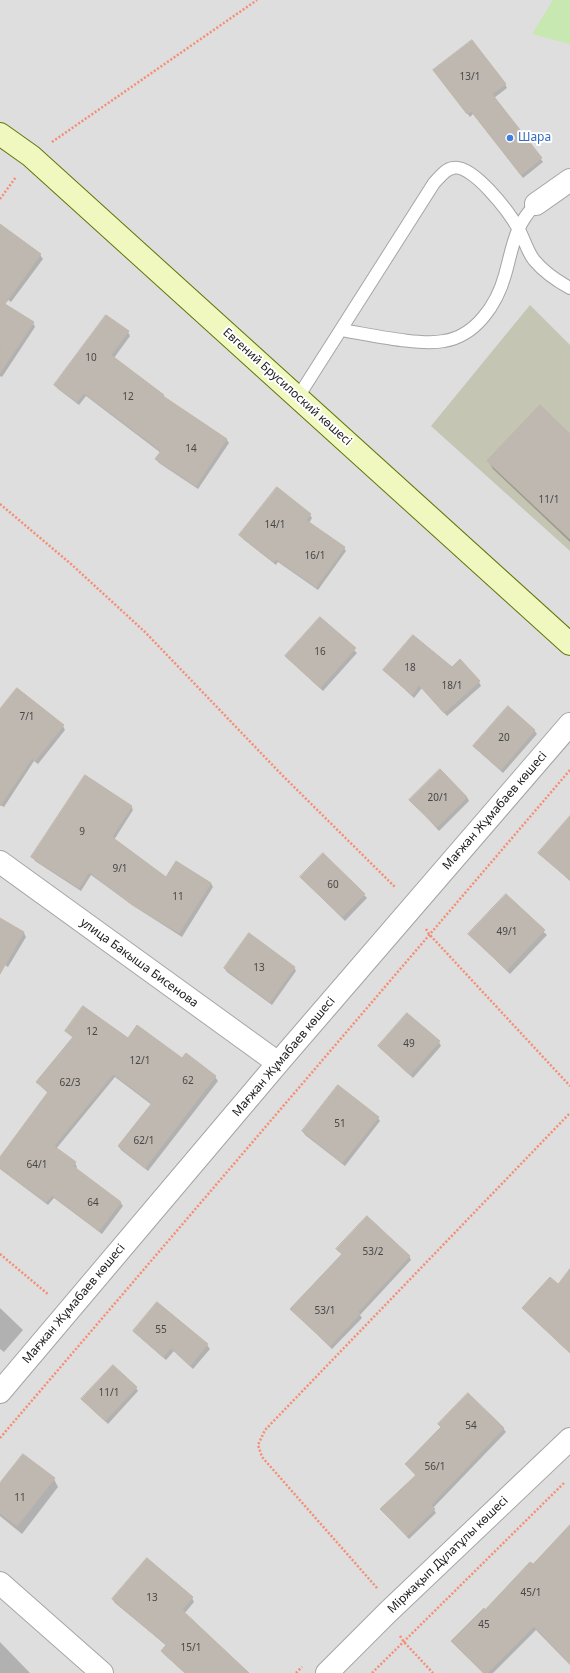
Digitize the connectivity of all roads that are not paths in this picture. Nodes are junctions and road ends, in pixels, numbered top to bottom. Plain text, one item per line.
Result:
1 (0, 134) edge
2 (570, 180) edge
3 (536, 204) joint
4 (518, 228) junction
5 (570, 288) edge
6 (341, 330) junction
7 (298, 397) junction
8 (570, 644) edge
9 (570, 724) edge
10 (0, 862) edge
11 (278, 1064) junction
12 (0, 1392) edge
13 (570, 1439) edge
14 (0, 1583) edge
15 (102, 1673) edge
16 (327, 1673) edge

1 - 7 main road, Евгений Брусилоский көшесі
2 - 3 street
3 - 4 lane
4 - 5 lane
4 - 6 lane
4 - 6 lane
6 - 7 lane
7 - 8 main road, Евгений Брусилоский көшесі
9 - 11 street, Мағжан Жұмабаев көшесі
10 - 11 street, улица Бакыша Бисенова
11 - 12 street, Мағжан Жұмабаев көшесі
13 - 16 street, Міржақып Дұлатұлы көшесі
14 - 15 street

